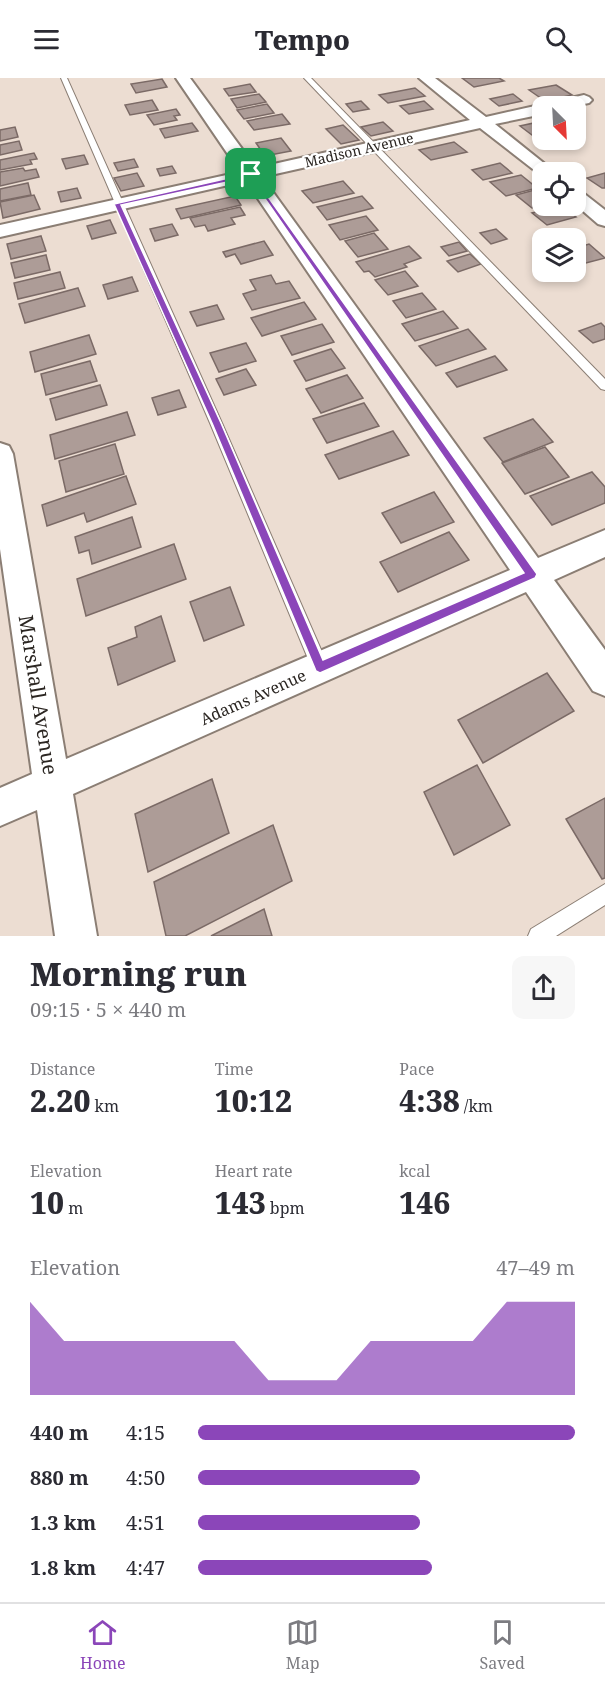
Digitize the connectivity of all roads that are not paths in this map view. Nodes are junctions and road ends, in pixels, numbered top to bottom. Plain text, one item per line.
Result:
1 (64, 78) edge
2 (183, 78) edge
3 (307, 78) edge
4 (426, 78) edge
5 (532, 112) edge
6 (482, 123) junction
7 (373, 147) junction
8 (533, 162) edge
9 (251, 174) junction
10 (118, 204) junction
11 (586, 204) edge
12 (605, 220) edge
13 (0, 231) edge
14 (605, 386) edge
15 (0, 454) edge
16 (605, 543) edge
17 (531, 574) junction
18 (320, 667) junction
19 (605, 679) edge
20 (52, 784) junction
21 (0, 807) edge
22 (605, 894) edge
23 (76, 936) edge
24 (538, 936) edge

1 - 10 lane
2 - 9 street
3 - 7 lane
4 - 6 street
5 - 6 street, Madison Avenue
6 - 7 street, Madison Avenue
6 - 8 street
7 - 9 street, Madison Avenue
7 - 14 lane
9 - 10 street, Madison Avenue
9 - 17 street
10 - 13 street, Madison Avenue
10 - 18 lane
11 - 12 street
15 - 20 street, Marshall Avenue
16 - 17 street, Adams Avenue
17 - 18 street, Adams Avenue
17 - 19 street
18 - 20 street, Adams Avenue
20 - 21 street, Adams Avenue
20 - 23 street, Marshall Avenue
22 - 24 lane

